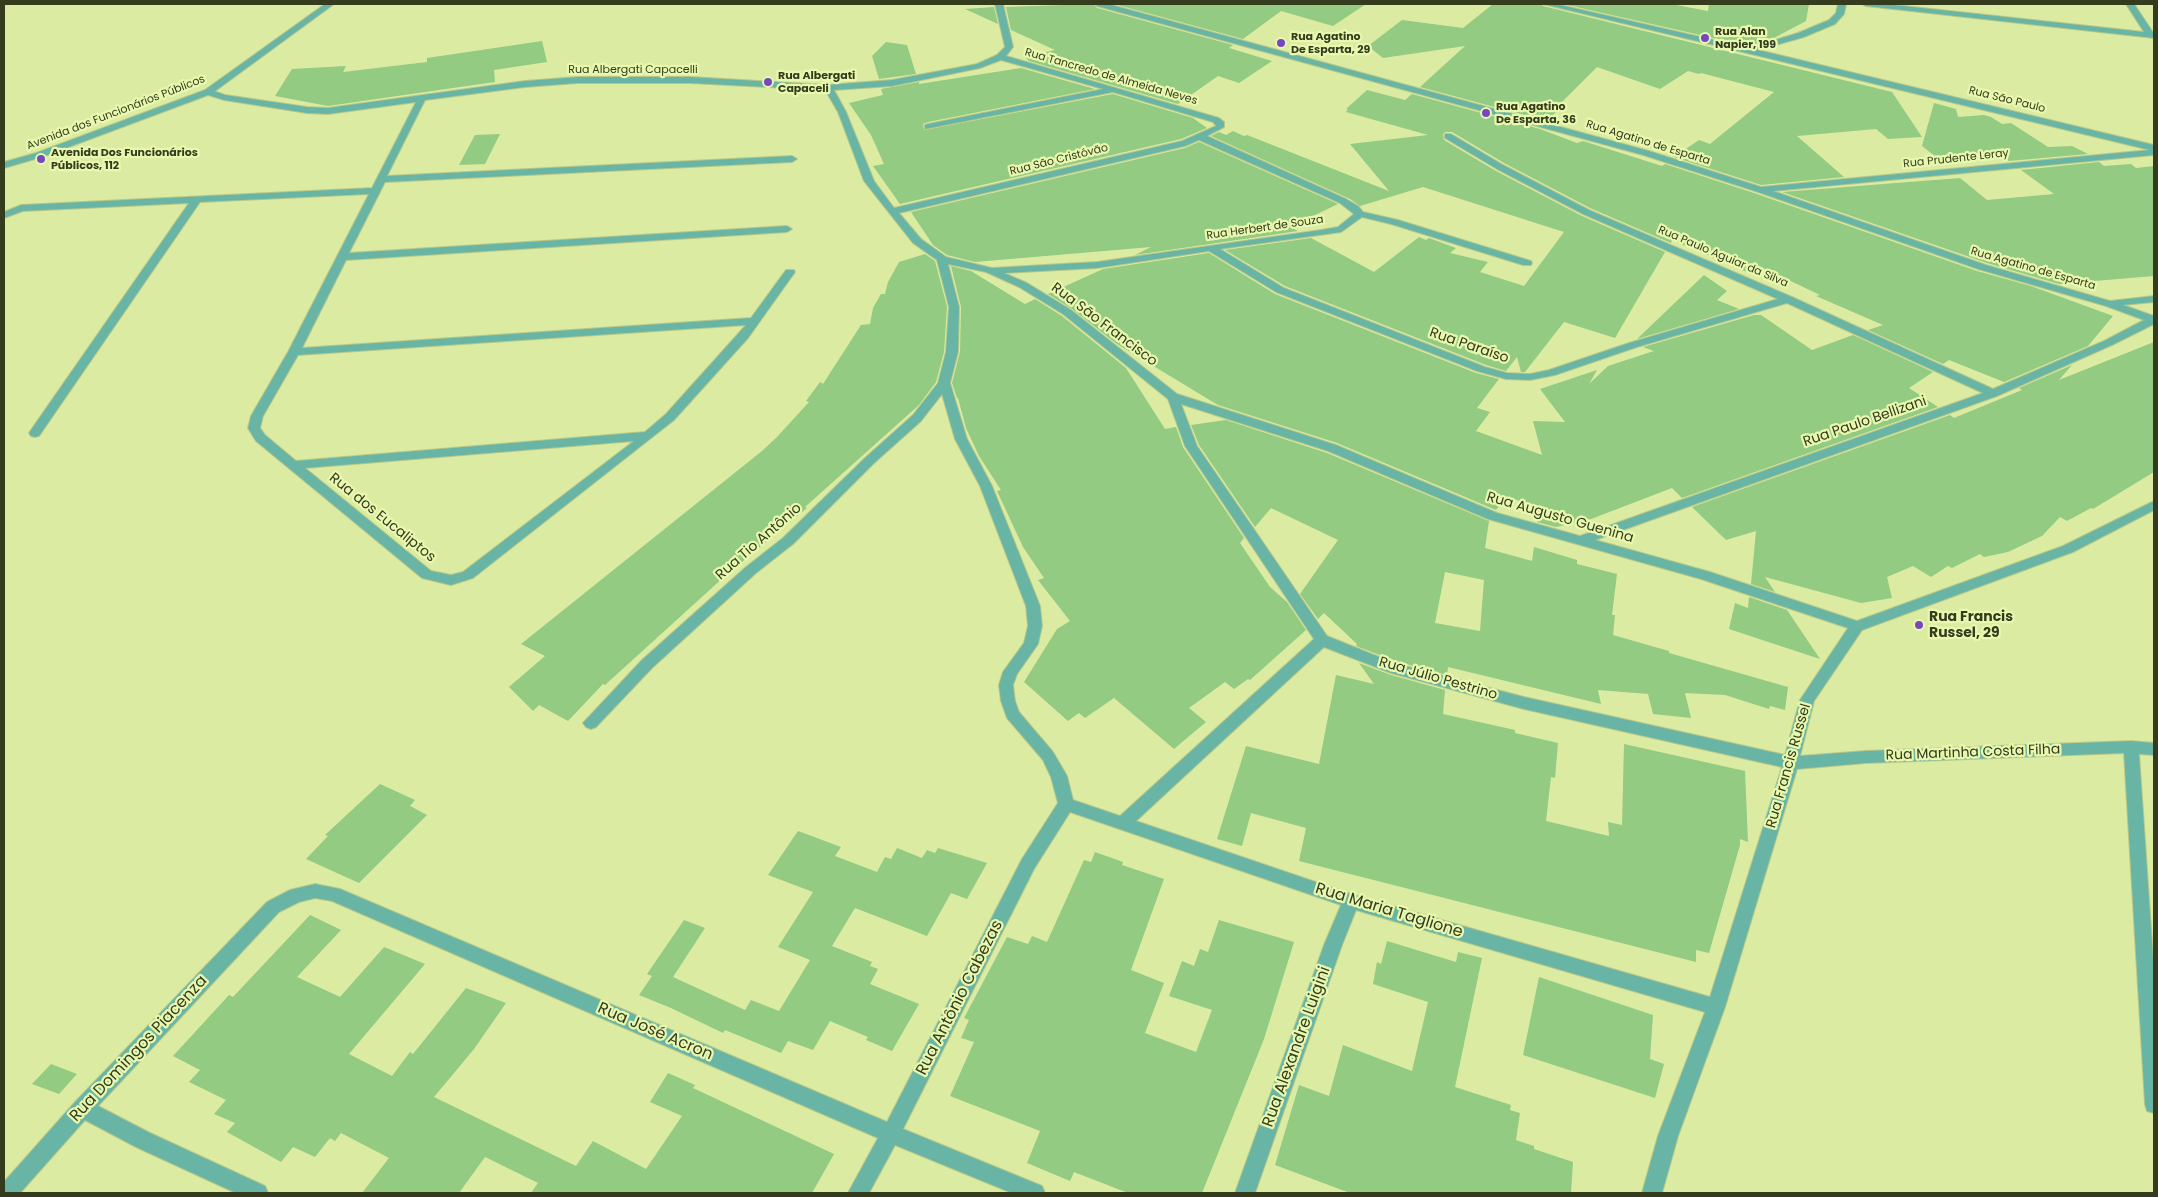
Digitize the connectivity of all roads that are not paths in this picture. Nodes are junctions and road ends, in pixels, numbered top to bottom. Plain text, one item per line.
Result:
1 (330, 4) edge
2 (999, 4) edge
3 (1100, 4) edge
4 (1547, 4) edge
5 (1842, 4) edge
6 (1866, 4) edge
7 (2130, 4) edge
8 (2152, 36) edge
9 (1748, 50) junction
10 (1000, 57) junction
11 (827, 88) junction
12 (1110, 90) junction
13 (208, 92) junction
14 (422, 98) junction
15 (1216, 120) joint
16 (928, 127) dead end
17 (1448, 136) dead end
18 (1200, 137) junction
19 (2154, 148) edge
20 (2154, 152) edge
21 (792, 159) dead end
22 (4, 165) edge
23 (381, 179) junction
24 (1761, 190) junction
25 (374, 191) junction
26 (197, 198) junction
27 (892, 212) junction
28 (1360, 214) junction
29 (4, 215) edge
30 (787, 229) dead end
31 (1211, 248) junction
32 (342, 257) junction
33 (942, 259) junction
34 (1527, 263) dead end
35 (989, 270) junction
36 (790, 272) dead end
37 (1788, 299) junction
38 (2154, 299) edge
39 (2110, 304) junction
40 (2154, 320) edge
41 (755, 321) junction
42 (294, 352) junction
43 (944, 383) junction
44 (1993, 393) junction
45 (1173, 397) junction
46 (35, 433) dead end
47 (648, 436) junction
48 (293, 465) junction
49 (2154, 505) edge
50 (1581, 540) junction
51 (1857, 626) junction
52 (1322, 640) junction
53 (591, 723) dead end
54 (2131, 747) junction
55 (2154, 749) edge
56 (1791, 763) junction
57 (1066, 804) junction
58 (1123, 823) junction
59 (1351, 901) junction
60 (273, 907) joint
61 (1716, 1007) junction
62 (2154, 1104) edge
63 (83, 1108) junction
64 (891, 1134) junction
65 (6, 1193) edge
66 (258, 1193) edge
67 (858, 1193) edge
68 (1035, 1193) edge
69 (1245, 1193) edge
70 (1652, 1193) edge

1 - 13 street, Avenida dos Funcionários Públicos
2 - 10 street
3 - 24 street, Rua Agatino de Esparta
4 - 9 street, Rua São Paulo
5 - 9 street
6 - 8 street
7 - 8 street
9 - 19 street, Rua São Paulo
10 - 11 street, Rua Albergati Capacelli
10 - 12 street, Rua Tancredo de Almeida Neves
11 - 14 street, Rua Albergati Capacelli
11 - 27 street, Rua São Francisco
12 - 15 street, Rua Tancredo de Almeida Neves
12 - 16 street
13 - 14 street, Rua Albergati Capacelli
13 - 22 street, Avenida dos Funcionários Públicos
14 - 23 street, Rua dos Eucaliptos
15 - 18 street, Rua São Cristóvão
17 - 37 street, Rua Paulo Aguiar da Silva
18 - 27 street, Rua São Cristóvão
18 - 28 street, Rua Herbert de Souza
20 - 24 street, Rua Prudente Leray
21 - 23 street
23 - 25 street, Rua dos Eucaliptos
24 - 39 street, Rua Agatino de Esparta
25 - 26 street
25 - 32 street, Rua dos Eucaliptos
26 - 29 street
26 - 46 street
27 - 33 street, Rua São Francisco
28 - 31 street, Rua Herbert de Souza
28 - 34 street
30 - 32 street
31 - 35 street, Rua Herbert de Souza
31 - 37 street, Rua Paraíso
32 - 42 street, Rua dos Eucaliptos
33 - 35 street, Rua São Francisco
33 - 43 street
35 - 45 street, Rua São Francisco
36 - 41 street, Rua dos Eucaliptos
37 - 44 street, Rua Paulo Aguiar da Silva
38 - 39 street
39 - 40 street, Rua Agatino de Esparta
40 - 44 street, Rua Paulo Bellizani
41 - 42 street
41 - 47 street, Rua dos Eucaliptos
42 - 48 street, Rua dos Eucaliptos
43 - 53 street, Rua Tio Antônio
43 - 57 street
44 - 50 street, Rua Paulo Bellizani
45 - 50 street, Rua Augusto Guenina
45 - 52 street
47 - 48 street
47 - 48 street, Rua dos Eucaliptos
49 - 51 street
50 - 51 street, Rua Augusto Guenina
51 - 56 street, Rua Francis Russel
52 - 56 street, Rua Júlio Pestrino
52 - 58 street
54 - 55 street, Rua Martinha Costa Filha
54 - 56 street, Rua Martinha Costa Filha
54 - 62 street
56 - 61 street, Rua Francis Russel
57 - 58 street, Rua Maria Taglione
57 - 64 street, Rua Antônio Cabezas
58 - 59 street, Rua Maria Taglione
59 - 61 street, Rua Maria Taglione
59 - 69 street, Rua Alexandre Luigini
60 - 63 street, Rua Domingos Piacenza
60 - 64 street, Rua José Acron
61 - 70 street, Rua Francis Russel
63 - 65 street, Rua Domingos Piacenza
63 - 66 street
64 - 67 street, Rua Antônio Cabezas
64 - 68 street, Rua José Acron

